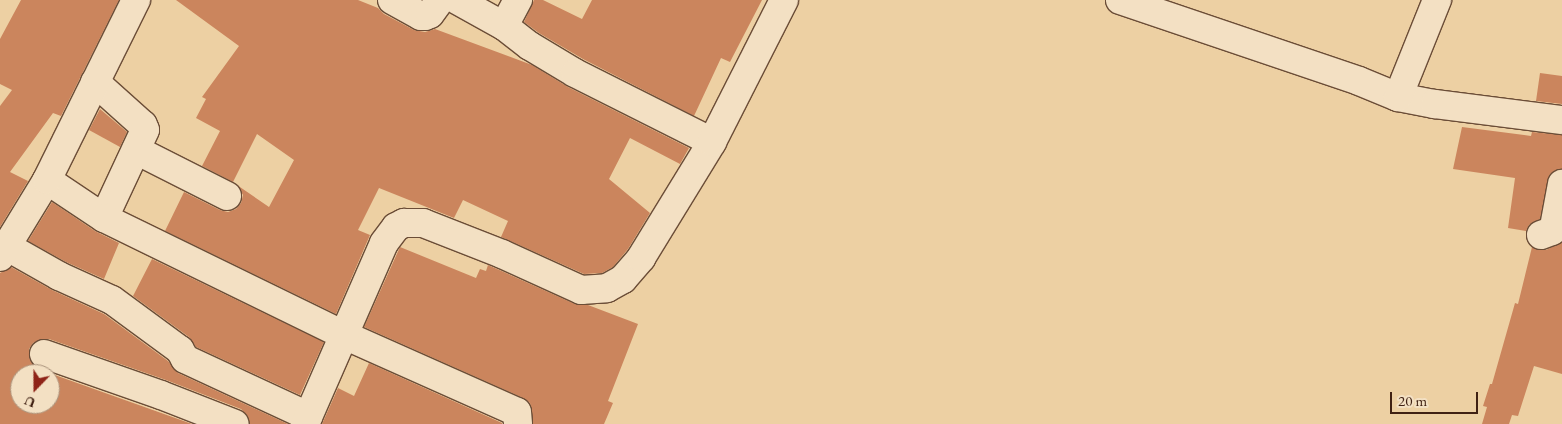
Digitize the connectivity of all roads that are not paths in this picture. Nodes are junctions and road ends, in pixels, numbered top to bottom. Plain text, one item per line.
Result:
1 (136, 0) edge
2 (392, 0) edge
3 (440, 0) edge
4 (457, 0) edge
5 (518, 0) edge
6 (784, 0) edge
7 (1120, 0) edge
8 (1437, 0) edge
9 (504, 26) junction
10 (95, 82) junction
11 (1398, 97) junction
12 (1562, 120) edge
13 (712, 142) junction
14 (136, 150) junction
15 (47, 180) junction
16 (1562, 184) edge
17 (227, 196) dead end
18 (104, 218) junction
19 (1541, 235) dead end
20 (3, 251) edge
21 (344, 335) junction
22 (44, 354) dead end
23 (306, 420) edge
24 (235, 424) edge
25 (518, 424) edge

1 - 10 street
2 - 3 street
4 - 9 street
5 - 9 street
6 - 13 street
7 - 11 street
8 - 11 street
9 - 13 street
10 - 14 street
10 - 15 street
11 - 12 street
13 - 21 street
14 - 17 street
14 - 18 street
15 - 18 street
15 - 20 street
16 - 19 street
18 - 21 street
20 - 23 street
21 - 23 street
21 - 25 street
22 - 24 street

